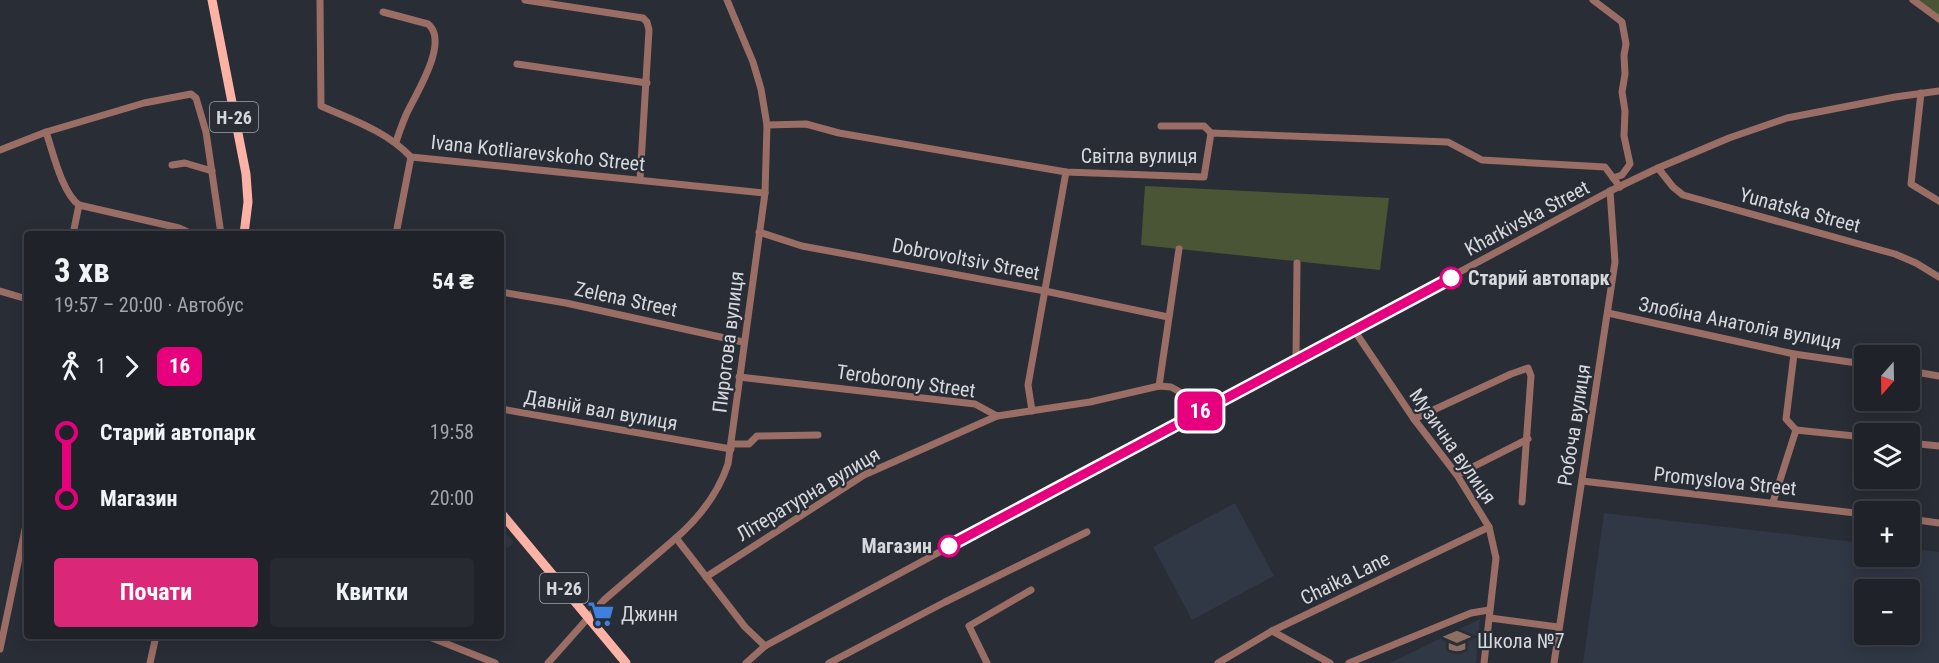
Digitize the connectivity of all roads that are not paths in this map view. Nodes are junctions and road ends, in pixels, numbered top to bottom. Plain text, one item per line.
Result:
1 (212, 0) edge
2 (320, 0) edge
3 (525, 0) edge
4 (727, 0) edge
5 (1593, 0) edge
6 (1913, 0) edge
7 (383, 12) dead end
8 (1939, 19) edge
9 (517, 64) dead end
10 (647, 83) junction
11 (1939, 91) edge
12 (1921, 93) junction
13 (767, 124) junction
14 (1161, 126) dead end
15 (46, 132) junction
16 (1211, 133) junction
17 (396, 142) junction
18 (0, 150) edge
19 (411, 157) junction
20 (172, 165) dead end
21 (1658, 168) junction
22 (212, 171) junction
23 (1066, 172) junction
24 (1613, 178) junction
25 (639, 180) junction
26 (1620, 187) junction
27 (1610, 191) junction
28 (765, 193) junction
29 (1939, 201) edge
30 (79, 205) junction
31 (74, 231) edge
32 (186, 231) edge
33 (221, 231) edge
34 (244, 231) edge
35 (397, 231) edge
36 (759, 232) junction
37 (1179, 249) dead end
38 (1297, 263) dead end
39 (1939, 278) edge
40 (0, 291) edge
41 (1045, 291) junction
42 (504, 293) edge
43 (24, 298) edge
44 (1608, 314) junction
45 (1168, 317) junction
46 (1354, 330) junction
47 (743, 342) junction
48 (1794, 354) junction
49 (1296, 359) junction
50 (1854, 363) edge
51 (1920, 373) edge
52 (1939, 376) edge
53 (739, 377) junction
54 (1159, 386) junction
55 (504, 409) edge
56 (1032, 411) junction
57 (997, 416) junction
58 (1192, 416) junction
59 (1414, 419) junction
60 (1796, 430) junction
61 (818, 435) dead end
62 (1854, 437) edge
63 (1528, 439) junction
64 (1920, 444) edge
65 (1939, 446) edge
66 (731, 447) junction
67 (1457, 475) junction
68 (1581, 481) junction
69 (1522, 502) dead end
70 (1773, 502) junction
71 (1854, 513) edge
72 (504, 517) edge
73 (1920, 520) edge
74 (1939, 523) edge
75 (1489, 527) junction
76 (1087, 532) dead end
77 (24, 534) edge
78 (676, 538) junction
79 (706, 577) junction
80 (1031, 590) dead end
81 (1489, 610) junction
82 (588, 617) junction
83 (1490, 618) junction
84 (1558, 627) junction
85 (1272, 631) junction
86 (155, 639) edge
87 (435, 639) edge
88 (765, 646) junction
89 (0, 649) edge
90 (150, 663) edge
91 (495, 663) edge
92 (548, 663) edge
93 (626, 663) edge
94 (746, 663) edge
95 (829, 663) edge
96 (987, 663) edge
97 (1218, 663) edge
98 (1330, 663) edge
99 (1349, 663) edge
100 (1484, 663) edge
101 (1554, 663) edge

1 - 34 main road, Н-26
2 - 17 street, Ivana Kotliarevskoho Street
3 - 10 street
4 - 13 street, Пирогова вулиця
5 - 24 street
6 - 8 street
7 - 17 street
9 - 10 street
10 - 25 street
11 - 12 street, Kharkivska Street
12 - 21 street, Kharkivska Street
12 - 29 street
13 - 23 street, Світла вулиця
13 - 28 street, Пирогова вулиця
14 - 16 street
15 - 18 street
15 - 22 street
15 - 30 street
16 - 23 street, Світла вулиця
16 - 24 street, Світла вулиця
17 - 19 street, Ivana Kotliarevskoho Street
19 - 25 street, Ivana Kotliarevskoho Street
19 - 35 street
20 - 22 street
21 - 26 street, Kharkivska Street
21 - 39 street, Yunatska Street
22 - 33 street
23 - 41 street
24 - 26 street
25 - 28 street, Ivana Kotliarevskoho Street
26 - 27 street, Kharkivska Street
27 - 44 street, Робоча вулиця
27 - 46 street, Kharkivska Street
28 - 36 street, Пирогова вулиця
30 - 31 street
30 - 32 street
36 - 41 street, Dobrovoltsiv Street
36 - 47 street, Пирогова вулиця
37 - 45 street
38 - 49 street
40 - 43 street
41 - 45 street, Dobrovoltsiv Street
41 - 56 street
42 - 47 street, Zelena Street
44 - 48 street, Злобіна Анатолія вулиця
44 - 68 street, Робоча вулиця
45 - 54 street
46 - 49 street, Kharkivska Street
46 - 59 street, Музична вулиця
47 - 53 street, Пирогова вулиця
48 - 50 street, Злобіна Анатолія вулиця
48 - 60 street
49 - 58 street, Kharkivska Street
51 - 52 street
53 - 57 street, Teroborony Street
53 - 66 street, Пирогова вулиця
54 - 56 street, Teroborony Street
54 - 58 street
55 - 66 street, Давній вал вулиця
56 - 57 street, Teroborony Street
57 - 79 street, Літературна вулиця
58 - 88 street, Kharkivska Street
59 - 63 street
59 - 67 street, Музична вулиця
60 - 62 street
60 - 70 street
61 - 66 street
63 - 67 street
63 - 69 street
64 - 65 street
66 - 78 street, Пирогова вулиця
67 - 75 street, Музична вулиця
68 - 70 street, Promyslova Street
68 - 84 street, Робоча вулиця
70 - 71 street, Promyslova Street
72 - 82 main road, Н-26
73 - 74 street
75 - 81 street, Музична вулиця
75 - 85 street, Chaika Lane
76 - 95 street
77 - 89 street
78 - 79 street
78 - 82 street, Пирогова вулиця
79 - 88 street
80 - 96 street
81 - 83 street, Музична вулиця
81 - 99 street
82 - 92 street, Пирогова вулиця
82 - 93 main road, Н-26
83 - 84 street
83 - 100 street, Музична вулиця
84 - 101 street, Робоча вулиця
85 - 97 street, Chaika Lane
85 - 98 street
86 - 90 street
87 - 91 street
88 - 94 street, Kharkivska Street

